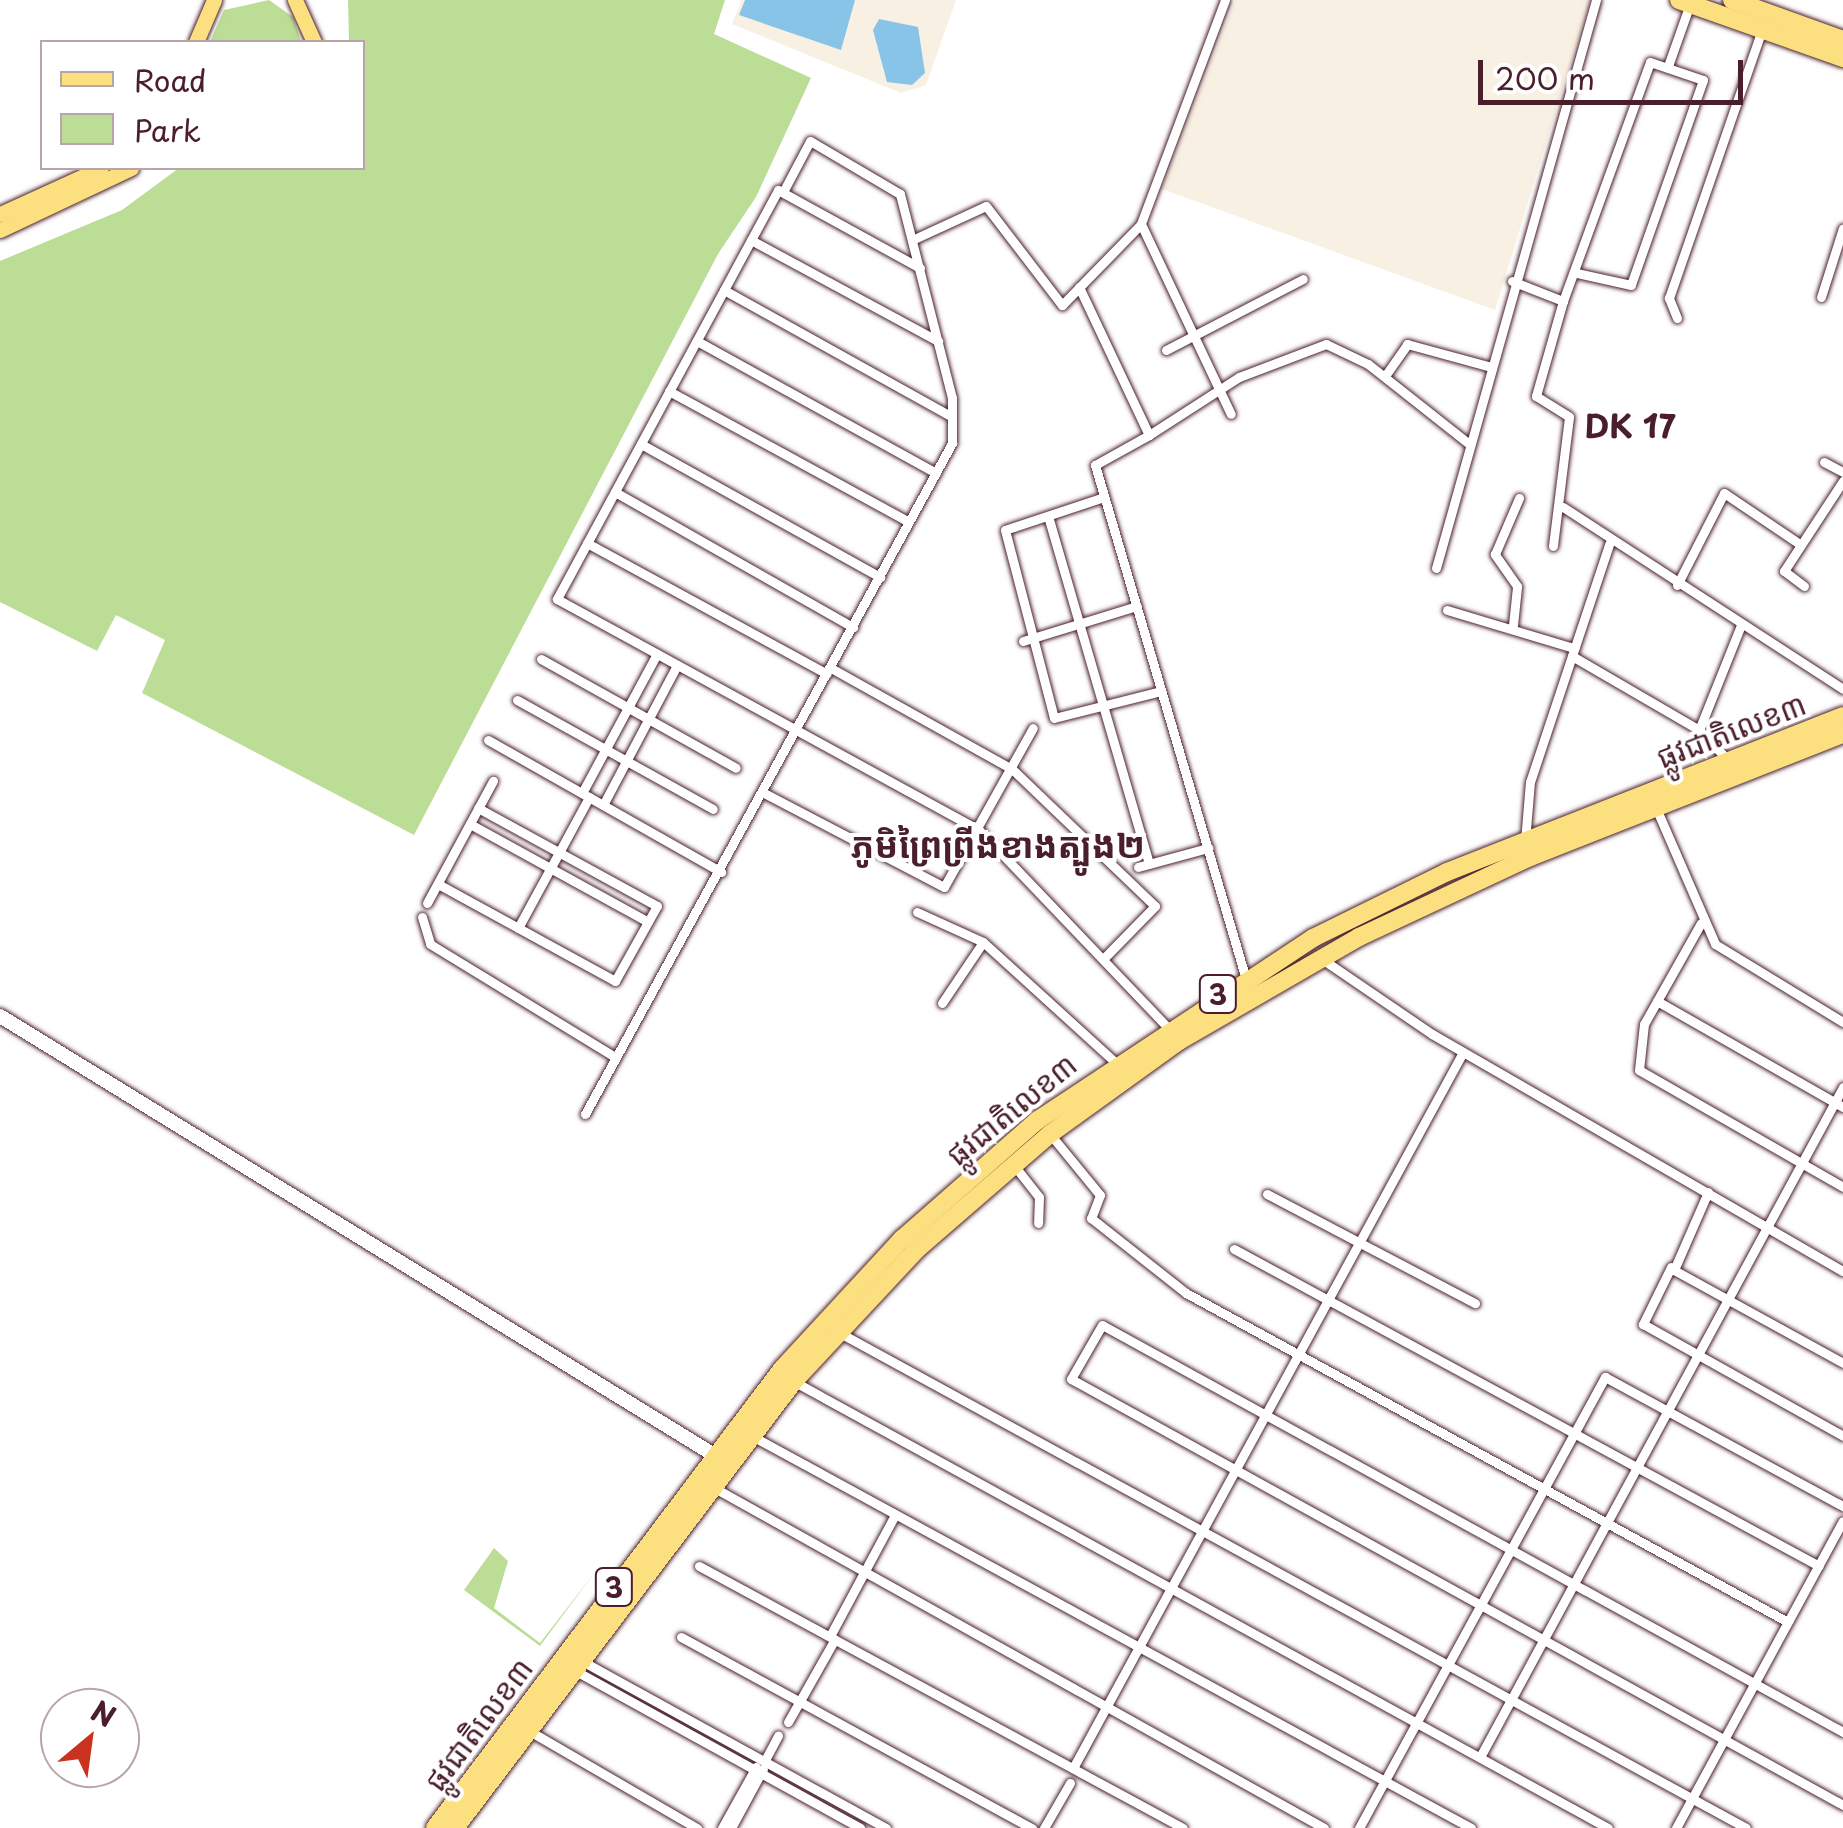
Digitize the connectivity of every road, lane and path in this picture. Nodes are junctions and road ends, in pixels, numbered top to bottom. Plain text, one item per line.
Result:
1 (214, 0) edge
2 (1225, 0) edge
3 (1596, 0) edge
4 (1732, 0) edge
5 (305, 2) edge
6 (1685, 2) edge
7 (1762, 29) junction
8 (313, 34) edge
9 (197, 40) edge
10 (1843, 40) edge
11 (1843, 58) edge
12 (1668, 66) junction
13 (97, 170) edge
14 (127, 170) edge
15 (782, 192) junction
16 (0, 214) edge
17 (1141, 224) junction
18 (1843, 228) edge
19 (0, 230) edge
20 (751, 240) junction
21 (912, 240) junction
22 (920, 268) junction
23 (1577, 273) junction
24 (1303, 279) dead end
25 (1512, 281) junction
26 (1078, 288) junction
27 (724, 290) junction
28 (1821, 297) dead end
29 (1563, 301) junction
30 (1677, 318) dead end
31 (1192, 335) junction
32 (696, 340) junction
33 (938, 342) junction
34 (1166, 350) dead end
35 (1491, 367) junction
36 (1385, 376) junction
37 (1218, 388) junction
38 (669, 391) junction
39 (1232, 414) dead end
40 (952, 417) junction
41 (1149, 435) junction
42 (1468, 443) junction
43 (641, 444) junction
44 (1824, 462) dead end
45 (936, 472) junction
46 (1843, 472) edge
47 (1843, 480) edge
48 (615, 492) junction
49 (1104, 496) junction
50 (1519, 498) dead end
51 (1563, 507) junction
52 (1048, 516) junction
53 (909, 522) junction
54 (587, 543) junction
55 (1610, 544) junction
56 (1798, 544) junction
57 (1553, 546) dead end
58 (1436, 568) dead end
59 (880, 578) junction
60 (1677, 585) junction
61 (1804, 586) dead end
62 (1137, 606) junction
63 (1447, 610) dead end
64 (1076, 623) junction
65 (1512, 625) junction
66 (1741, 625) junction
67 (853, 626) junction
68 (1034, 636) junction
69 (1022, 641) dead end
70 (1573, 652) junction
71 (657, 654) junction
72 (541, 659) dead end
73 (677, 665) junction
74 (829, 671) junction
75 (1843, 689) edge
76 (1162, 691) junction
77 (517, 700) dead end
78 (628, 708) junction
79 (1103, 708) junction
80 (1843, 716) edge
81 (649, 719) junction
82 (1034, 728) dead end
83 (1699, 730) junction
84 (796, 733) junction
85 (1843, 734) edge
86 (488, 740) dead end
87 (606, 750) junction
88 (1728, 760) junction
89 (627, 761) junction
90 (736, 768) dead end
91 (1012, 769) junction
92 (493, 782) dead end
93 (764, 793) junction
94 (585, 795) junction
95 (604, 806) junction
96 (478, 808) junction
97 (1656, 808) junction
98 (714, 809) dead end
99 (470, 824) junction
100 (979, 830) junction
101 (1525, 840) junction
102 (1208, 848) junction
103 (559, 852) junction
104 (550, 868) junction
105 (721, 872) junction
106 (438, 884) junction
107 (427, 903) dead end
108 (917, 912) dead end
109 (422, 917) dead end
110 (648, 922) junction
111 (1702, 923) junction
112 (518, 928) junction
113 (984, 942) junction
114 (1321, 956) junction
115 (1105, 958) junction
116 (1245, 976) junction
117 (1657, 1001) junction
118 (942, 1004) dead end
119 (0, 1016) edge
120 (1843, 1022) edge
121 (1173, 1034) junction
122 (1463, 1052) junction
123 (615, 1058) junction
124 (1115, 1062) junction
125 (1843, 1086) edge
126 (1839, 1105) edge
127 (585, 1114) dead end
128 (1050, 1134) junction
129 (1801, 1163) junction
130 (1014, 1164) junction
131 (1843, 1187) edge
132 (1708, 1192) junction
133 (1268, 1194) dead end
134 (1038, 1223) dead end
135 (1767, 1226) junction
136 (1362, 1244) junction
137 (1234, 1248) dead end
138 (1672, 1267) junction
139 (1843, 1271) edge
140 (1728, 1300) junction
141 (1331, 1301) junction
142 (1475, 1303) dead end
143 (837, 1332) junction
144 (1698, 1354) junction
145 (1300, 1358) junction
146 (1843, 1363) edge
147 (794, 1380) junction
148 (1668, 1410) junction
149 (1268, 1415) junction
150 (1574, 1432) junction
151 (750, 1435) junction
152 (1843, 1436) edge
153 (721, 1458) junction
154 (1637, 1466) junction
155 (1238, 1471) junction
156 (705, 1480) junction
157 (1544, 1489) junction
158 (1843, 1506) edge
159 (895, 1515) junction
160 (1843, 1521) edge
161 (1607, 1522) junction
162 (1204, 1530) junction
163 (1512, 1548) junction
164 (699, 1566) dead end
165 (1818, 1566) junction
166 (863, 1574) junction
167 (1574, 1583) junction
168 (1171, 1590) junction
169 (1481, 1605) junction
170 (1788, 1622) junction
171 (681, 1636) dead end
172 (833, 1638) junction
173 (1543, 1640) junction
174 (1140, 1647) junction
175 (576, 1664) junction
176 (1448, 1666) junction
177 (1755, 1683) junction
178 (1510, 1700) junction
179 (799, 1702) junction
180 (1106, 1708) junction
181 (788, 1722) dead end
182 (1417, 1723) junction
183 (520, 1725) junction
184 (1843, 1732) edge
185 (778, 1736) dead end
186 (1724, 1740) junction
187 (1480, 1757) junction
188 (761, 1766) junction
189 (1073, 1768) junction
190 (1385, 1781) junction
191 (1070, 1783) dead end
192 (1692, 1799) junction
193 (1843, 1805) edge
194 (435, 1828) edge
195 (455, 1828) edge
196 (697, 1828) edge
197 (722, 1828) edge
198 (731, 1828) edge
199 (860, 1828) edge
200 (886, 1828) edge
201 (1032, 1828) edge
202 (1044, 1828) edge
203 (1183, 1828) edge
204 (1324, 1828) edge
205 (1359, 1828) edge
206 (1472, 1828) edge
207 (1608, 1828) edge
208 (1676, 1828) edge
209 (1746, 1828) edge

1 - 9 main road
2 - 17 street
3 - 25 street
4 - 10 highway
5 - 8 main road
6 - 7 highway
6 - 12 street
7 - 11 highway
7 - 30 street
12 - 23 street
12 - 23 street
13 - 16 main road
14 - 19 main road
15 - 20 street
15 - 21 street
15 - 22 street
17 - 26 street
17 - 31 street
18 - 28 street
20 - 27 street
20 - 33 street
21 - 22 street
21 - 26 street
22 - 33 street
23 - 29 street
24 - 31 street
25 - 29 street
25 - 35 street
26 - 41 street
27 - 32 street
27 - 40 street
29 - 51 street
31 - 34 street
31 - 37 street
32 - 38 street
32 - 45 street
33 - 40 street
35 - 36 street
35 - 42 street
36 - 37 street
36 - 42 street
37 - 39 street
37 - 41 street
38 - 43 street
38 - 53 street
40 - 45 street
41 - 49 street
42 - 58 street
43 - 48 street
43 - 59 street
44 - 46 street
45 - 53 street
47 - 56 street
48 - 54 street
48 - 67 street
49 - 52 street
49 - 62 street
50 - 65 street
51 - 55 street
51 - 57 street
52 - 64 street
52 - 68 street
53 - 59 street
54 - 71 street
54 - 74 street
55 - 60 street
55 - 70 street
56 - 60 street
56 - 61 street
59 - 67 street
60 - 66 street
62 - 64 street
62 - 76 street
63 - 65 street
64 - 68 street
64 - 79 street
65 - 70 street
66 - 75 street
66 - 83 street
67 - 74 street
68 - 69 street
68 - 79 street
70 - 83 street
70 - 101 street
71 - 73 street
71 - 78 street
72 - 78 street
73 - 81 street
73 - 84 street
74 - 84 street
74 - 91 street
76 - 79 street
76 - 102 street
77 - 87 street
78 - 81 street
78 - 87 street
79 - 102 street
80 - 88 highway, ផ្លូវជាតិលេខ៣ / 3
81 - 89 street
81 - 90 street
82 - 91 street
83 - 88 street
84 - 93 street
84 - 100 street
85 - 97 highway, ផ្លូវជាតិលេខ៣ / 3
86 - 94 street
87 - 89 street
87 - 94 street
88 - 101 highway, ផ្លូវជាតិលេខ៣ / 3
89 - 95 street
89 - 98 street
91 - 100 street
91 - 115 street
92 - 96 street
93 - 100 street
93 - 105 street
94 - 95 street
94 - 103 street
95 - 105 street
96 - 99 street
96 - 103 street
97 - 111 street
97 - 114 highway, ផ្លូវជាតិលេខ៣ / 3
99 - 104 street
99 - 106 street
100 - 115 street
101 - 116 highway, ផ្លូវជាតិលេខ៣ / 3
102 - 116 street
103 - 104 street
103 - 110 street
104 - 110 street
104 - 112 street
105 - 123 street
106 - 107 street
106 - 112 street
108 - 113 street
109 - 123 street
110 - 112 street
111 - 117 street
111 - 120 street
113 - 118 street
113 - 124 street
114 - 121 highway, ផ្លូវជាតិលេខ៣ / 3
114 - 122 street
115 - 121 street
116 - 121 highway, ផ្លូវជាតិលេខ៣ / 3
117 - 126 street
117 - 129 street
119 - 153 street
121 - 124 highway, ផ្លូវជាតិលេខ៣ / 3
121 - 128 highway, ផ្លូវជាតិលេខ៣ / 3
122 - 132 street
122 - 136 street
123 - 127 street
124 - 153 highway, ផ្លូវជាតិលេខ៣ / 3
125 - 126 street
126 - 129 street
128 - 130 highway, ផ្លូវជាតិលេខ៣ / 3
128 - 145 street
129 - 131 street
129 - 135 street
130 - 134 street
130 - 143 highway, ផ្លូវជាតិលេខ៣ / 3
132 - 135 street
132 - 138 street
133 - 136 street
135 - 139 street
135 - 140 street
136 - 141 street
136 - 142 street
137 - 141 street
138 - 140 street
138 - 144 street
140 - 144 street
140 - 146 street
141 - 145 street
141 - 150 street
143 - 147 highway, ផ្លូវជាតិលេខ៣ / 3
143 - 162 street
144 - 148 street
144 - 152 street
145 - 149 street
145 - 157 street
147 - 151 highway, ផ្លូវជាតិលេខ៣ / 3
147 - 168 street
148 - 150 street
148 - 154 street
148 - 158 street
149 - 155 street
149 - 155 street
149 - 163 street
150 - 154 street
150 - 157 street
151 - 153 highway, ផ្លូវជាតិលេខ៣ / 3
151 - 159 street
153 - 156 highway, ផ្លូវជាតិលេខ៣ / 3
154 - 161 street
154 - 165 street
155 - 162 street
155 - 169 street
156 - 166 street
156 - 175 highway, ផ្លូវជាតិលេខ៣ / 3
156 - 183 highway, ផ្លូវជាតិលេខ៣ / 3
157 - 161 street
157 - 163 street
159 - 166 street
159 - 174 street
160 - 165 street
161 - 167 street
161 - 170 street
162 - 168 street
162 - 176 street
163 - 167 street
163 - 169 street
164 - 172 street
165 - 170 street
166 - 172 street
166 - 180 street
167 - 173 street
167 - 177 street
168 - 174 street
168 - 182 street
169 - 173 street
169 - 176 street
170 - 177 street
171 - 179 street
172 - 179 street
172 - 189 street
173 - 178 street
173 - 186 street
174 - 180 street
174 - 190 street
175 - 183 highway, ផ្លូវជាតិលេខ៣ / 3
175 - 188 street
176 - 178 street
176 - 182 street
177 - 184 street
177 - 186 street
178 - 187 street
178 - 192 street
179 - 181 street
179 - 201 street
180 - 189 street
180 - 204 street
182 - 187 street
182 - 190 street
183 - 194 highway, ផ្លូវជាតិលេខ៣ / 3
183 - 195 highway, ផ្លូវជាតិលេខ៣ / 3
183 - 196 street
185 - 188 street
186 - 192 street
186 - 193 street
187 - 207 street
188 - 197 street
188 - 198 street
188 - 199 street
188 - 200 street
189 - 203 street
190 - 205 street
190 - 206 street
191 - 202 street
192 - 208 street
192 - 209 street

